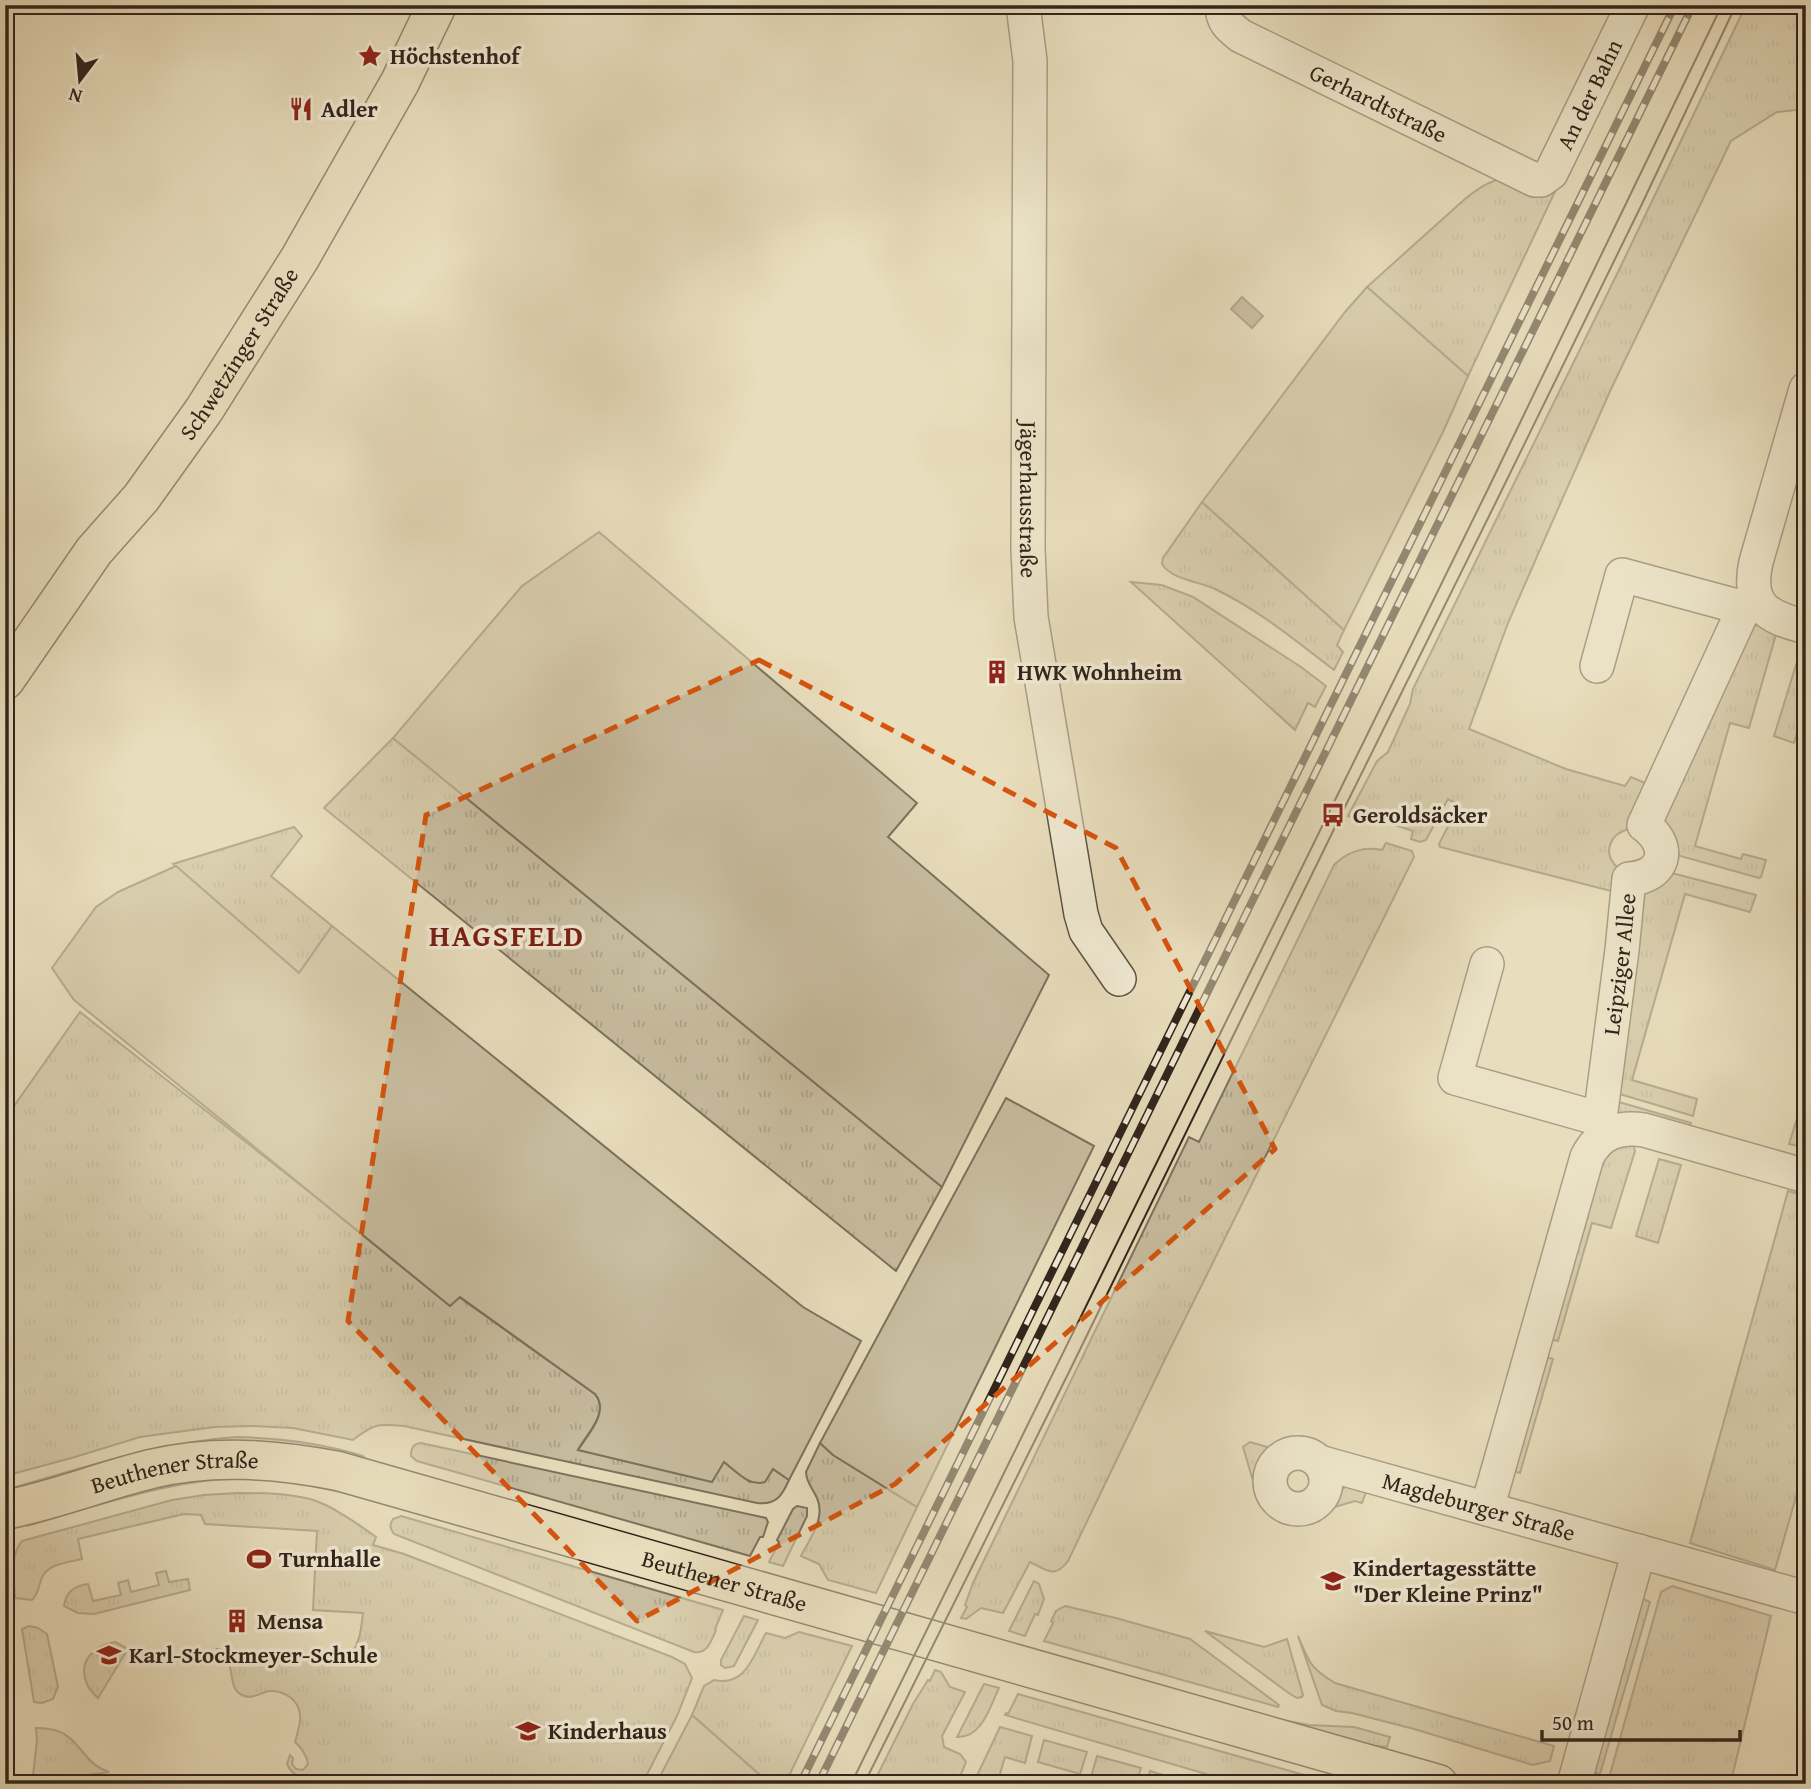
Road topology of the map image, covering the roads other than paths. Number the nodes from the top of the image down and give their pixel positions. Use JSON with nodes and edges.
{"nodes":[{"id":1,"x":436,"y":5,"type":"edge"},
{"id":2,"x":1023,"y":5,"type":"edge"},
{"id":3,"x":1633,"y":5,"type":"edge"},
{"id":4,"x":1222,"y":10,"type":"edge"},
{"id":5,"x":1541,"y":180,"type":"joint"},
{"id":6,"x":1806,"y":389,"type":"edge"},
{"id":7,"x":1751,"y":604,"type":"junction"},
{"id":8,"x":1806,"y":627,"type":"edge"},
{"id":9,"x":1597,"y":666,"type":"dead end"},
{"id":10,"x":5,"y":680,"type":"edge"},
{"id":11,"x":1487,"y":964,"type":"dead end"},
{"id":12,"x":1119,"y":979,"type":"dead end"},
{"id":13,"x":1604,"y":1126,"type":"junction"},
{"id":14,"x":1806,"y":1177,"type":"edge"},
{"id":15,"x":1319,"y":1462,"type":"dead end"},
{"id":16,"x":1487,"y":1509,"type":"junction"},
{"id":17,"x":5,"y":1510,"type":"edge"},
{"id":18,"x":1639,"y":1551,"type":"junction"},
{"id":19,"x":1806,"y":1598,"type":"edge"},
{"id":20,"x":1438,"y":1784,"type":"edge"},
{"id":21,"x":1574,"y":1784,"type":"edge"}],
"edges":[{"from":1,"to":10,"type":"main road","name":"Schwetzinger Straße"},
{"from":2,"to":12,"type":"street","name":"Jägerhausstraße"},
{"from":3,"to":5,"type":"street","name":"An der Bahn"},
{"from":4,"to":5,"type":"street","name":"Gerhardtstraße"},
{"from":6,"to":7,"type":"street","name":"Leipziger Allee"},
{"from":7,"to":8,"type":"street"},
{"from":7,"to":9,"type":"street"},
{"from":7,"to":13,"type":"street","name":"Leipziger Allee"},
{"from":11,"to":13,"type":"street"},
{"from":13,"to":14,"type":"street"},
{"from":13,"to":16,"type":"street"},
{"from":15,"to":16,"type":"street","name":"Magdeburger Straße"},
{"from":16,"to":18,"type":"street","name":"Magdeburger Straße"},
{"from":17,"to":20,"type":"main road","name":"Beuthener Straße"},
{"from":18,"to":19,"type":"street","name":"Magdeburger Straße"},
{"from":18,"to":21,"type":"street"}]}
